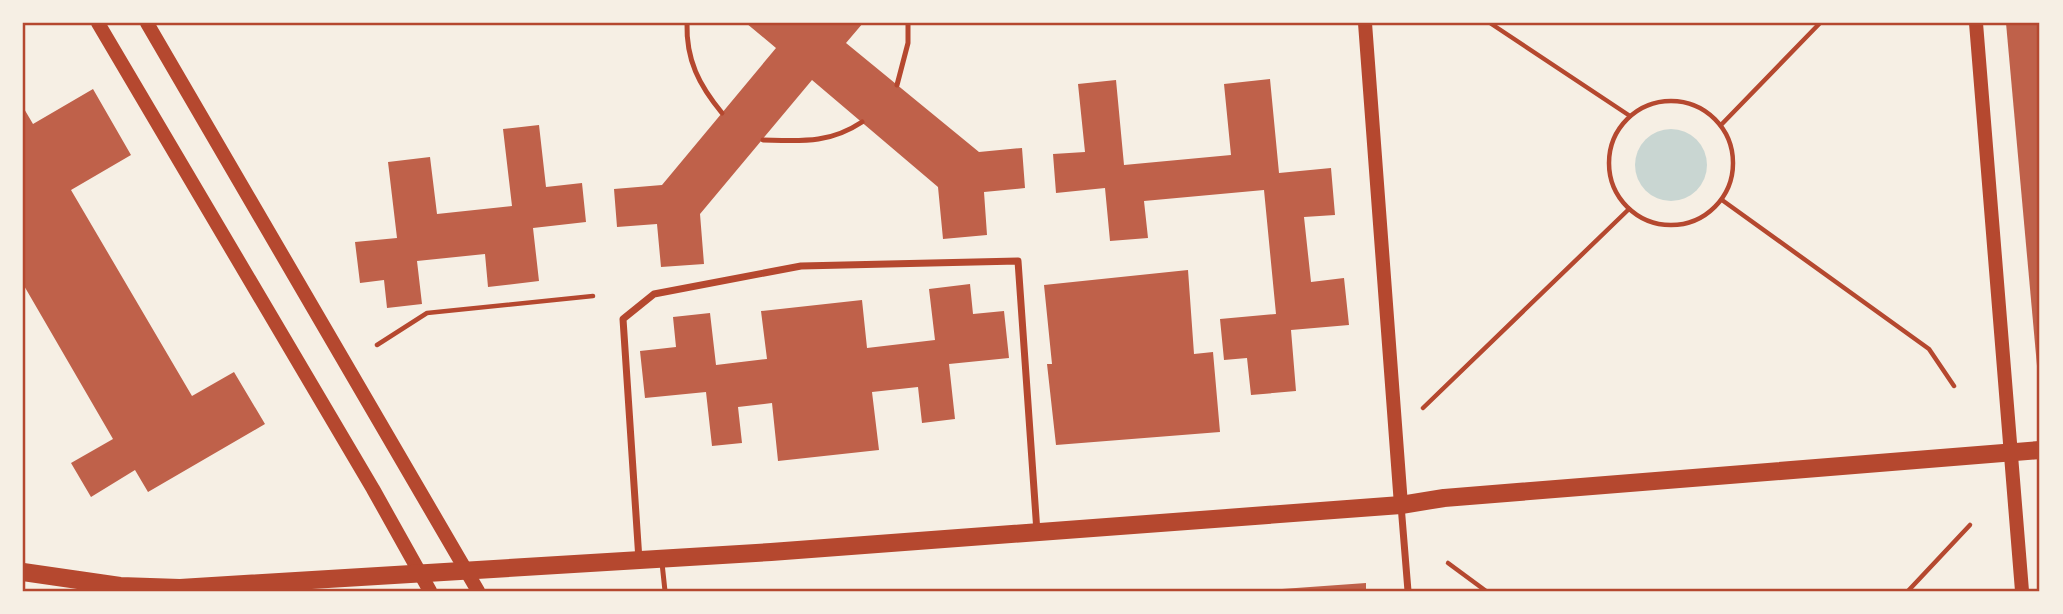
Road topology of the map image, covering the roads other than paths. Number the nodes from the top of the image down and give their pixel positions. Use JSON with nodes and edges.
{"nodes":[{"id":1,"x":98,"y":23,"type":"edge"},
{"id":2,"x":147,"y":23,"type":"edge"},
{"id":3,"x":687,"y":23,"type":"edge"},
{"id":4,"x":908,"y":23,"type":"edge"},
{"id":5,"x":1364,"y":23,"type":"edge"},
{"id":6,"x":1976,"y":23,"type":"edge"},
{"id":7,"x":897,"y":85,"type":"dead end"},
{"id":8,"x":722,"y":113,"type":"dead end"},
{"id":9,"x":862,"y":122,"type":"dead end"},
{"id":10,"x":764,"y":140,"type":"dead end"},
{"id":11,"x":2040,"y":450,"type":"edge"},
{"id":12,"x":2011,"y":454,"type":"junction"},
{"id":13,"x":1401,"y":505,"type":"junction"},
{"id":14,"x":1037,"y":532,"type":"junction"},
{"id":15,"x":662,"y":559,"type":"junction"},
{"id":16,"x":639,"y":561,"type":"junction"},
{"id":17,"x":23,"y":572,"type":"edge"},
{"id":18,"x":467,"y":572,"type":"junction"},
{"id":19,"x":421,"y":583,"type":"edge"},
{"id":20,"x":430,"y":591,"type":"edge"},
{"id":21,"x":478,"y":591,"type":"edge"},
{"id":22,"x":665,"y":591,"type":"edge"},
{"id":23,"x":1408,"y":591,"type":"edge"},
{"id":24,"x":2022,"y":591,"type":"edge"}],
"edges":[{"from":1,"to":19,"type":"main road"},
{"from":2,"to":18,"type":"main road"},
{"from":3,"to":8,"type":"lane"},
{"from":4,"to":7,"type":"lane"},
{"from":5,"to":13,"type":"main road"},
{"from":6,"to":12,"type":"main road"},
{"from":9,"to":10,"type":"lane"},
{"from":11,"to":12,"type":"main road"},
{"from":12,"to":13,"type":"main road"},
{"from":12,"to":24,"type":"main road"},
{"from":13,"to":14,"type":"main road"},
{"from":13,"to":23,"type":"street"},
{"from":14,"to":15,"type":"main road"},
{"from":14,"to":16,"type":"street"},
{"from":15,"to":16,"type":"main road"},
{"from":15,"to":22,"type":"lane"},
{"from":16,"to":18,"type":"main road"},
{"from":17,"to":19,"type":"main road"},
{"from":18,"to":19,"type":"main road"},
{"from":18,"to":21,"type":"main road"},
{"from":19,"to":20,"type":"main road"}]}
